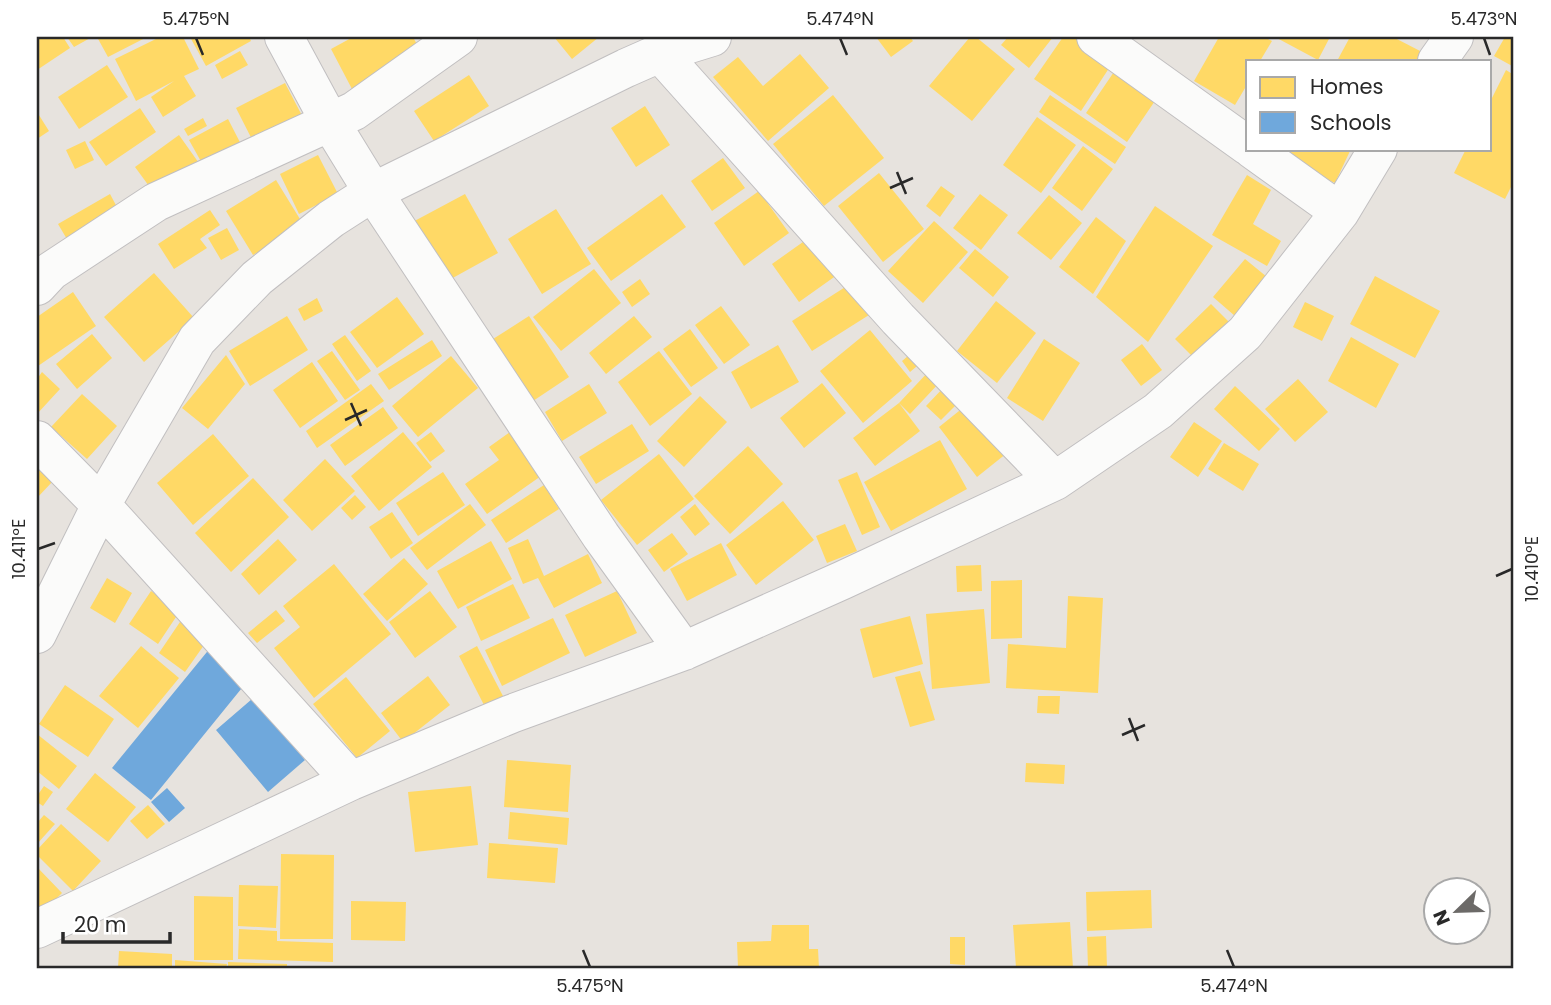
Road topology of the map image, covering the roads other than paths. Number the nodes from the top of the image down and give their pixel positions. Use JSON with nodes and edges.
{"nodes":[{"id":1,"x":284,"y":37,"type":"edge"},
{"id":2,"x":458,"y":37,"type":"edge"},
{"id":3,"x":712,"y":37,"type":"edge"},
{"id":4,"x":1096,"y":37,"type":"edge"},
{"id":5,"x":1454,"y":37,"type":"edge"},
{"id":6,"x":660,"y":52,"type":"junction"},
{"id":7,"x":1438,"y":60,"type":"edge"},
{"id":8,"x":330,"y":122,"type":"junction"},
{"id":9,"x":1246,"y":145,"type":"edge"},
{"id":10,"x":1253,"y":150,"type":"edge"},
{"id":11,"x":1377,"y":150,"type":"edge"},
{"id":12,"x":373,"y":192,"type":"junction"},
{"id":13,"x":1340,"y":212,"type":"junction"},
{"id":14,"x":37,"y":286,"type":"edge"},
{"id":15,"x":37,"y":440,"type":"edge"},
{"id":16,"x":1055,"y":481,"type":"junction"},
{"id":17,"x":101,"y":505,"type":"junction"},
{"id":18,"x":37,"y":634,"type":"edge"},
{"id":19,"x":684,"y":651,"type":"junction"},
{"id":20,"x":351,"y":781,"type":"junction"},
{"id":21,"x":37,"y":929,"type":"edge"}],
"edges":[{"from":1,"to":8,"type":"street"},
{"from":2,"to":8,"type":"street"},
{"from":3,"to":6,"type":"street"},
{"from":4,"to":9,"type":"street"},
{"from":5,"to":7,"type":"street"},
{"from":6,"to":12,"type":"street"},
{"from":6,"to":16,"type":"street"},
{"from":8,"to":12,"type":"street"},
{"from":8,"to":14,"type":"street"},
{"from":10,"to":13,"type":"street"},
{"from":11,"to":13,"type":"street"},
{"from":12,"to":17,"type":"street"},
{"from":12,"to":19,"type":"street"},
{"from":13,"to":16,"type":"street"},
{"from":15,"to":17,"type":"street"},
{"from":16,"to":19,"type":"street"},
{"from":17,"to":18,"type":"street"},
{"from":17,"to":20,"type":"street"},
{"from":19,"to":20,"type":"street"},
{"from":20,"to":21,"type":"street"}]}
